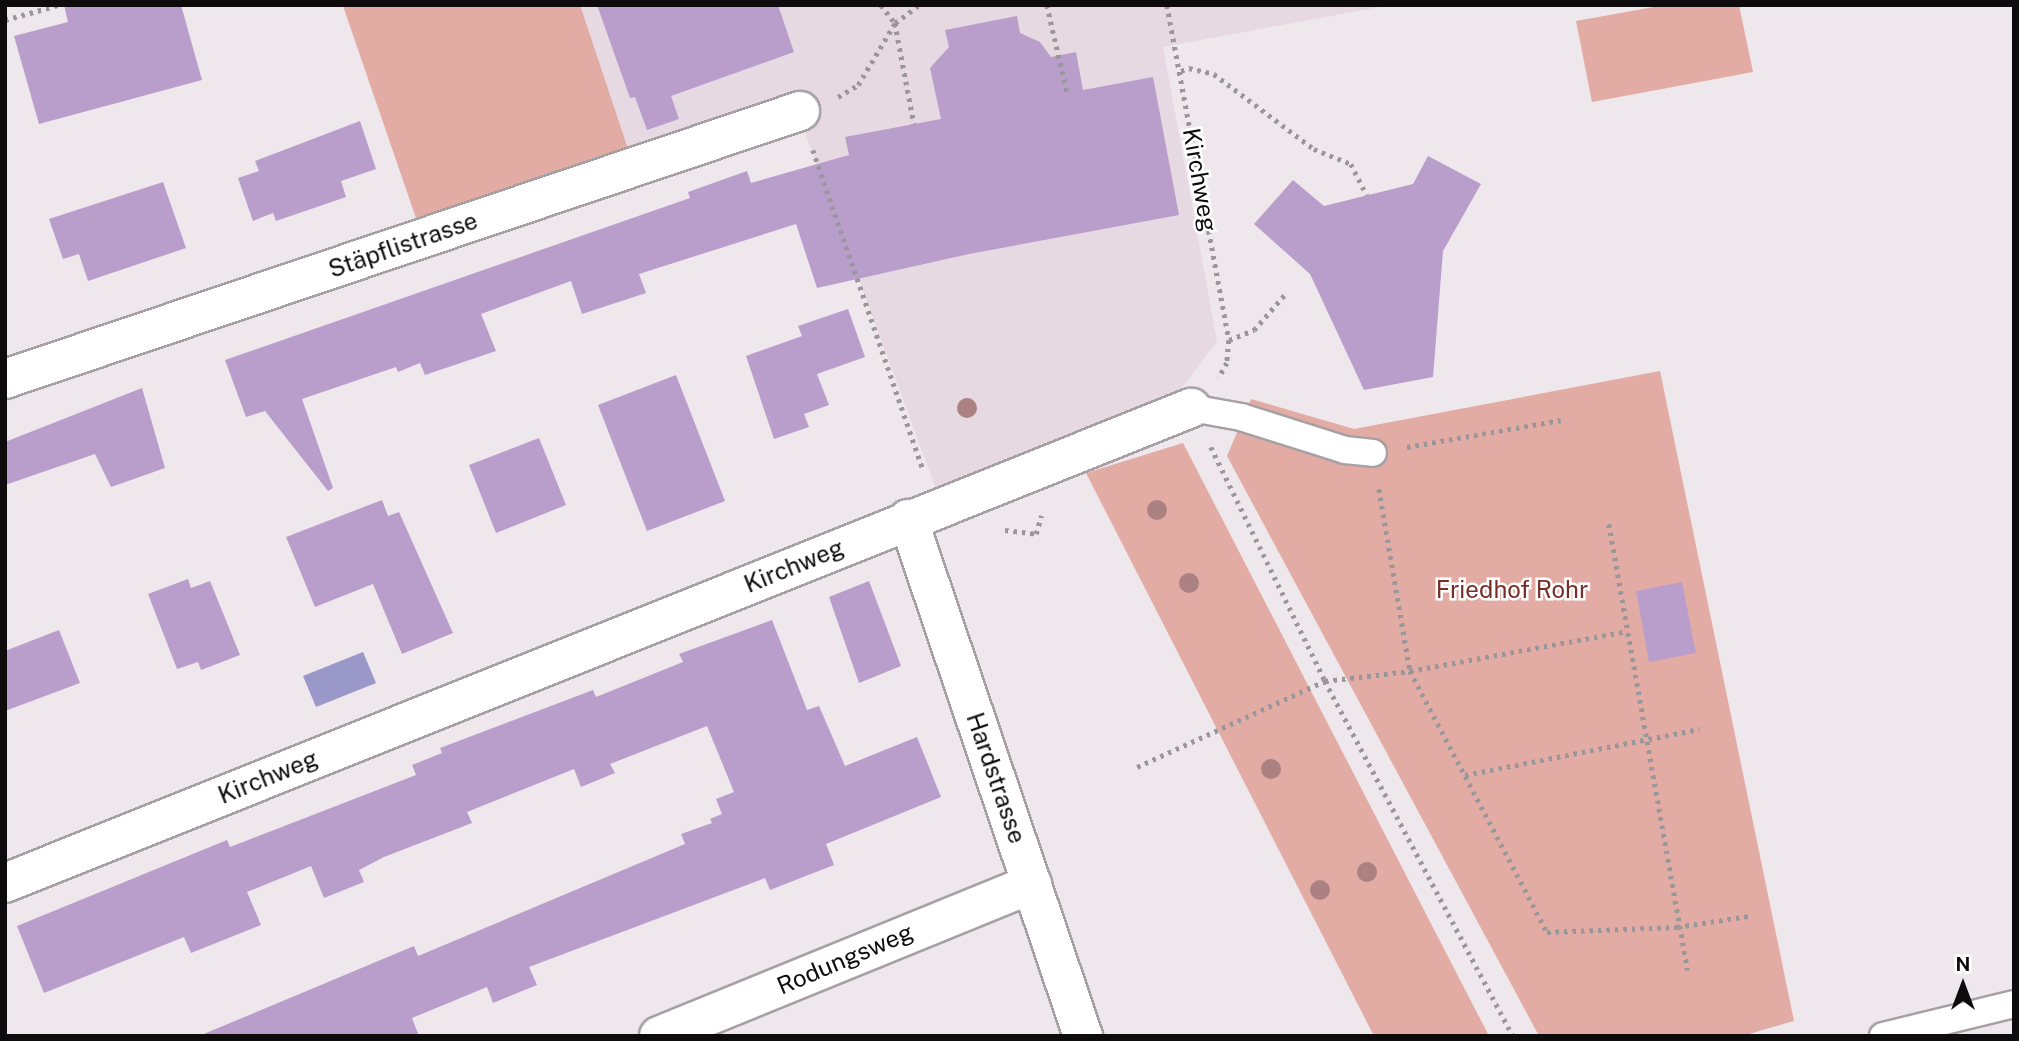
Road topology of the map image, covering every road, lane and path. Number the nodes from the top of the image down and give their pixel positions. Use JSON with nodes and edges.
{"nodes":[{"id":1,"x":58,"y":5,"type":"edge"},
{"id":2,"x":881,"y":5,"type":"edge"},
{"id":3,"x":919,"y":5,"type":"edge"},
{"id":4,"x":1046,"y":5,"type":"edge"},
{"id":5,"x":1167,"y":5,"type":"edge"},
{"id":6,"x":5,"y":20,"type":"edge"},
{"id":7,"x":895,"y":23,"type":"junction"},
{"id":8,"x":1181,"y":71,"type":"junction"},
{"id":9,"x":1068,"y":92,"type":"dead end"},
{"id":10,"x":800,"y":111,"type":"junction"},
{"id":11,"x":914,"y":124,"type":"dead end"},
{"id":12,"x":1367,"y":195,"type":"dead end"},
{"id":13,"x":1287,"y":292,"type":"dead end"},
{"id":14,"x":1230,"y":340,"type":"junction"},
{"id":15,"x":5,"y":379,"type":"edge"},
{"id":16,"x":1191,"y":408,"type":"junction"},
{"id":17,"x":1561,"y":420,"type":"dead end"},
{"id":18,"x":1373,"y":453,"type":"junction"},
{"id":19,"x":922,"y":513,"type":"junction"},
{"id":20,"x":1609,"y":524,"type":"dead end"},
{"id":21,"x":1627,"y":631,"type":"junction"},
{"id":22,"x":1410,"y":671,"type":"junction"},
{"id":23,"x":1325,"y":681,"type":"junction"},
{"id":24,"x":1700,"y":729,"type":"dead end"},
{"id":25,"x":1645,"y":738,"type":"junction"},
{"id":26,"x":1137,"y":767,"type":"dead end"},
{"id":27,"x":1465,"y":775,"type":"junction"},
{"id":28,"x":5,"y":883,"type":"edge"},
{"id":29,"x":1032,"y":884,"type":"junction"},
{"id":30,"x":1748,"y":916,"type":"dead end"},
{"id":31,"x":1677,"y":927,"type":"junction"},
{"id":32,"x":1688,"y":970,"type":"dead end"},
{"id":33,"x":2014,"y":1004,"type":"edge"},
{"id":34,"x":659,"y":1036,"type":"edge"},
{"id":35,"x":1083,"y":1036,"type":"edge"},
{"id":36,"x":1513,"y":1036,"type":"edge"},
{"id":37,"x":1883,"y":1036,"type":"edge"}],
"edges":[{"from":1,"to":6,"type":"path"},
{"from":2,"to":7,"type":"path"},
{"from":3,"to":7,"type":"path"},
{"from":4,"to":9,"type":"path"},
{"from":5,"to":8,"type":"path","name":"Kirchweg"},
{"from":7,"to":10,"type":"path"},
{"from":7,"to":11,"type":"path"},
{"from":8,"to":12,"type":"path"},
{"from":8,"to":14,"type":"path","name":"Kirchweg"},
{"from":10,"to":15,"type":"street","name":"Stäpflistrasse"},
{"from":10,"to":19,"type":"path"},
{"from":13,"to":14,"type":"path"},
{"from":14,"to":16,"type":"path","name":"Kirchweg"},
{"from":16,"to":18,"type":"lane"},
{"from":16,"to":19,"type":"street","name":"Kirchweg"},
{"from":16,"to":23,"type":"path"},
{"from":17,"to":18,"type":"path"},
{"from":18,"to":22,"type":"path"},
{"from":19,"to":28,"type":"street","name":"Kirchweg"},
{"from":19,"to":29,"type":"street","name":"Hardstrasse"},
{"from":20,"to":21,"type":"path"},
{"from":21,"to":22,"type":"path"},
{"from":21,"to":25,"type":"path"},
{"from":22,"to":23,"type":"path"},
{"from":22,"to":27,"type":"path"},
{"from":23,"to":26,"type":"path"},
{"from":23,"to":36,"type":"path"},
{"from":24,"to":25,"type":"path"},
{"from":25,"to":27,"type":"path"},
{"from":25,"to":31,"type":"path"},
{"from":27,"to":31,"type":"path"},
{"from":29,"to":34,"type":"street","name":"Rodungsweg"},
{"from":29,"to":35,"type":"street","name":"Hardstrasse"},
{"from":30,"to":31,"type":"path"},
{"from":31,"to":32,"type":"path"},
{"from":33,"to":37,"type":"lane"}]}
